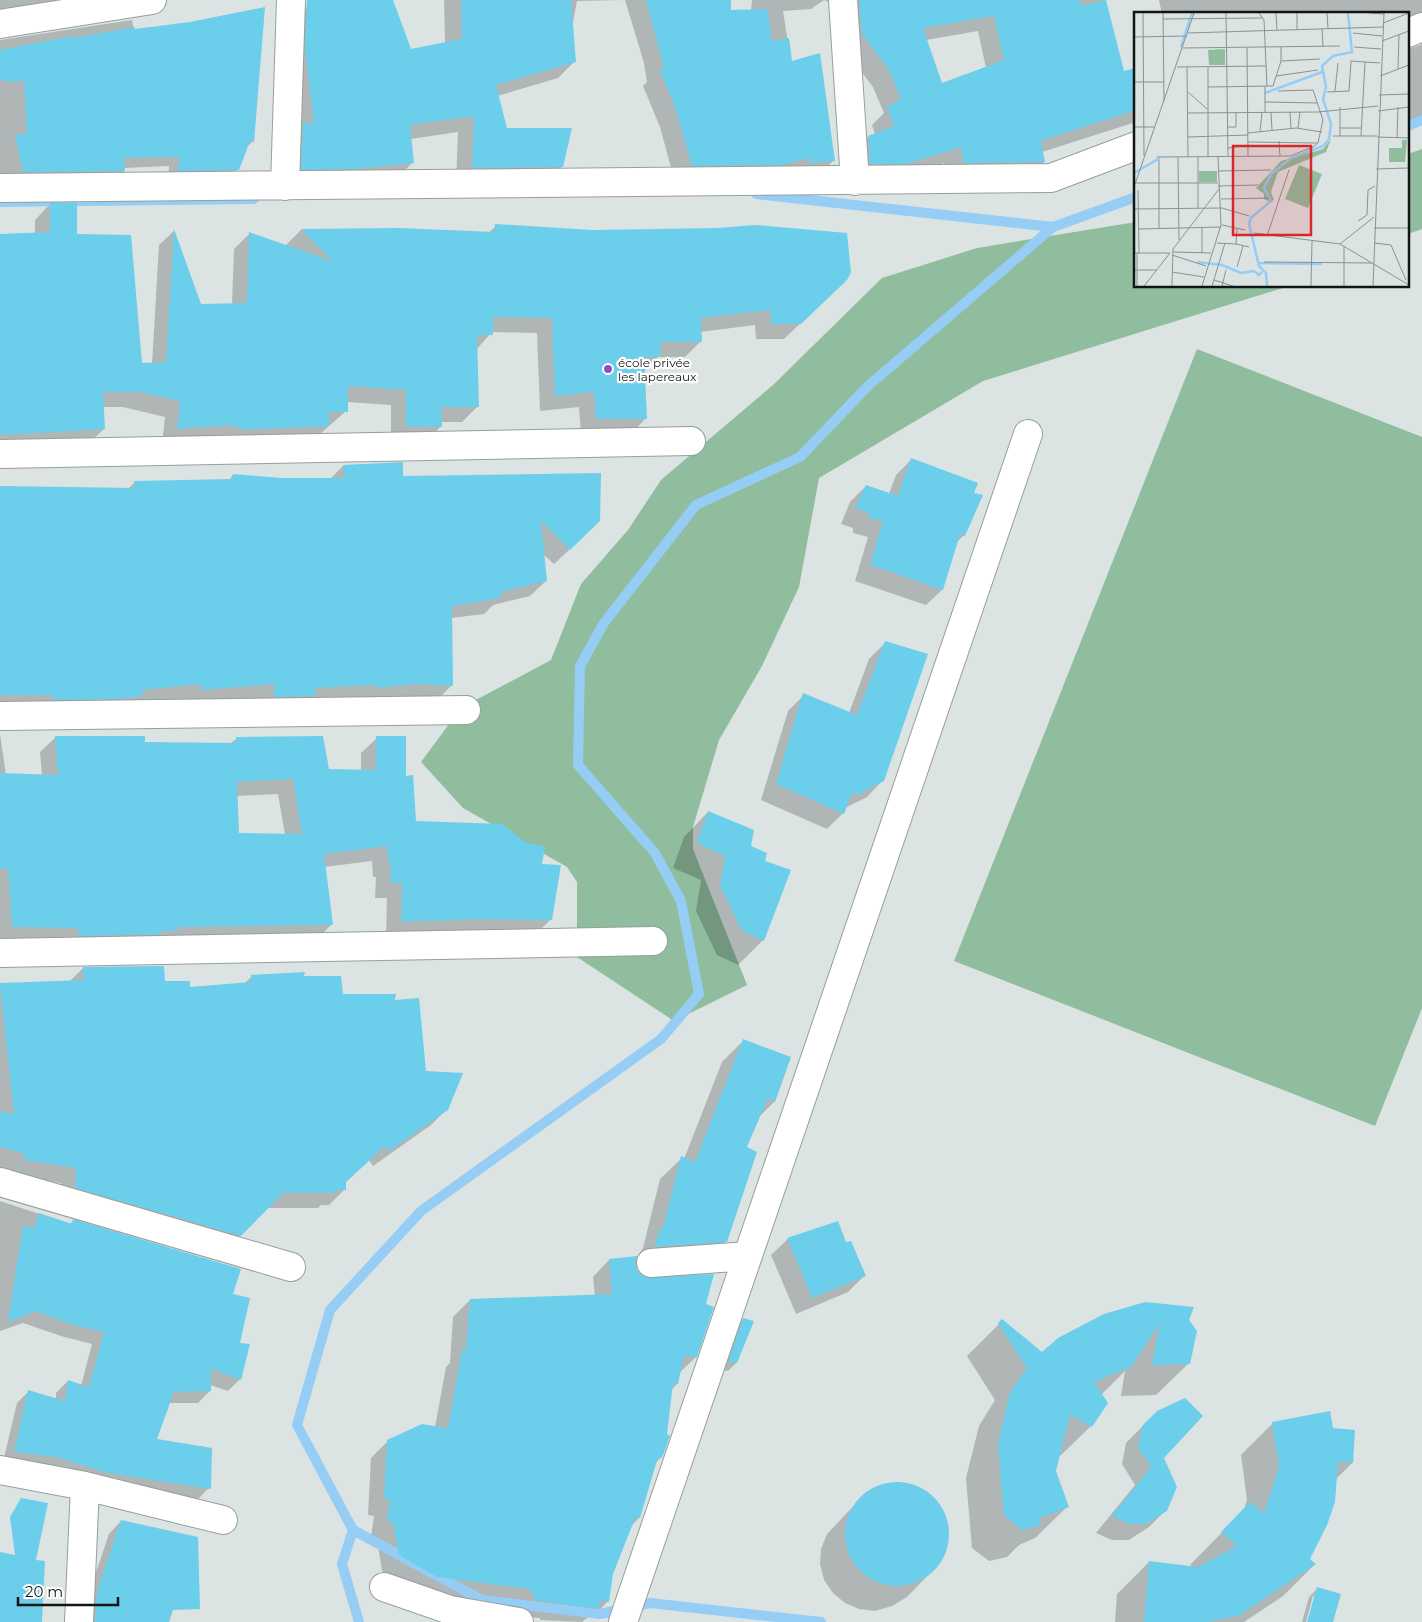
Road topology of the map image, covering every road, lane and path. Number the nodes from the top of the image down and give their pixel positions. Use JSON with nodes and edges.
{"nodes":[{"id":1,"x":152,"y":0,"type":"edge"},
{"id":2,"x":291,"y":0,"type":"edge"},
{"id":3,"x":843,"y":0,"type":"edge"},
{"id":4,"x":0,"y":24,"type":"edge"},
{"id":5,"x":1422,"y":27,"type":"edge"},
{"id":6,"x":1410,"y":32,"type":"edge"},
{"id":7,"x":1134,"y":147,"type":"edge"},
{"id":8,"x":855,"y":181,"type":"junction"},
{"id":9,"x":285,"y":186,"type":"junction"},
{"id":10,"x":0,"y":188,"type":"edge"},
{"id":11,"x":1028,"y":434,"type":"dead end"},
{"id":12,"x":691,"y":441,"type":"dead end"},
{"id":13,"x":0,"y":454,"type":"edge"},
{"id":14,"x":466,"y":710,"type":"dead end"},
{"id":15,"x":0,"y":716,"type":"edge"},
{"id":16,"x":653,"y":940,"type":"dead end"},
{"id":17,"x":0,"y":954,"type":"edge"},
{"id":18,"x":0,"y":1182,"type":"edge"},
{"id":19,"x":748,"y":1256,"type":"junction"},
{"id":20,"x":651,"y":1263,"type":"dead end"},
{"id":21,"x":291,"y":1267,"type":"dead end"},
{"id":22,"x":0,"y":1470,"type":"edge"},
{"id":23,"x":85,"y":1486,"type":"junction"},
{"id":24,"x":223,"y":1520,"type":"dead end"},
{"id":25,"x":384,"y":1587,"type":"dead end"},
{"id":26,"x":79,"y":1622,"type":"edge"},
{"id":27,"x":519,"y":1622,"type":"edge"},
{"id":28,"x":623,"y":1622,"type":"edge"}],
"edges":[{"from":1,"to":4,"type":"street"},
{"from":2,"to":9,"type":"street"},
{"from":3,"to":8,"type":"street"},
{"from":5,"to":6,"type":"street"},
{"from":7,"to":8,"type":"street"},
{"from":8,"to":9,"type":"street"},
{"from":9,"to":10,"type":"street"},
{"from":11,"to":19,"type":"street"},
{"from":12,"to":13,"type":"street"},
{"from":14,"to":15,"type":"street"},
{"from":16,"to":17,"type":"street"},
{"from":18,"to":21,"type":"street"},
{"from":19,"to":20,"type":"street"},
{"from":19,"to":28,"type":"street"},
{"from":22,"to":23,"type":"street"},
{"from":23,"to":24,"type":"street"},
{"from":23,"to":26,"type":"street"},
{"from":25,"to":27,"type":"street"}]}
